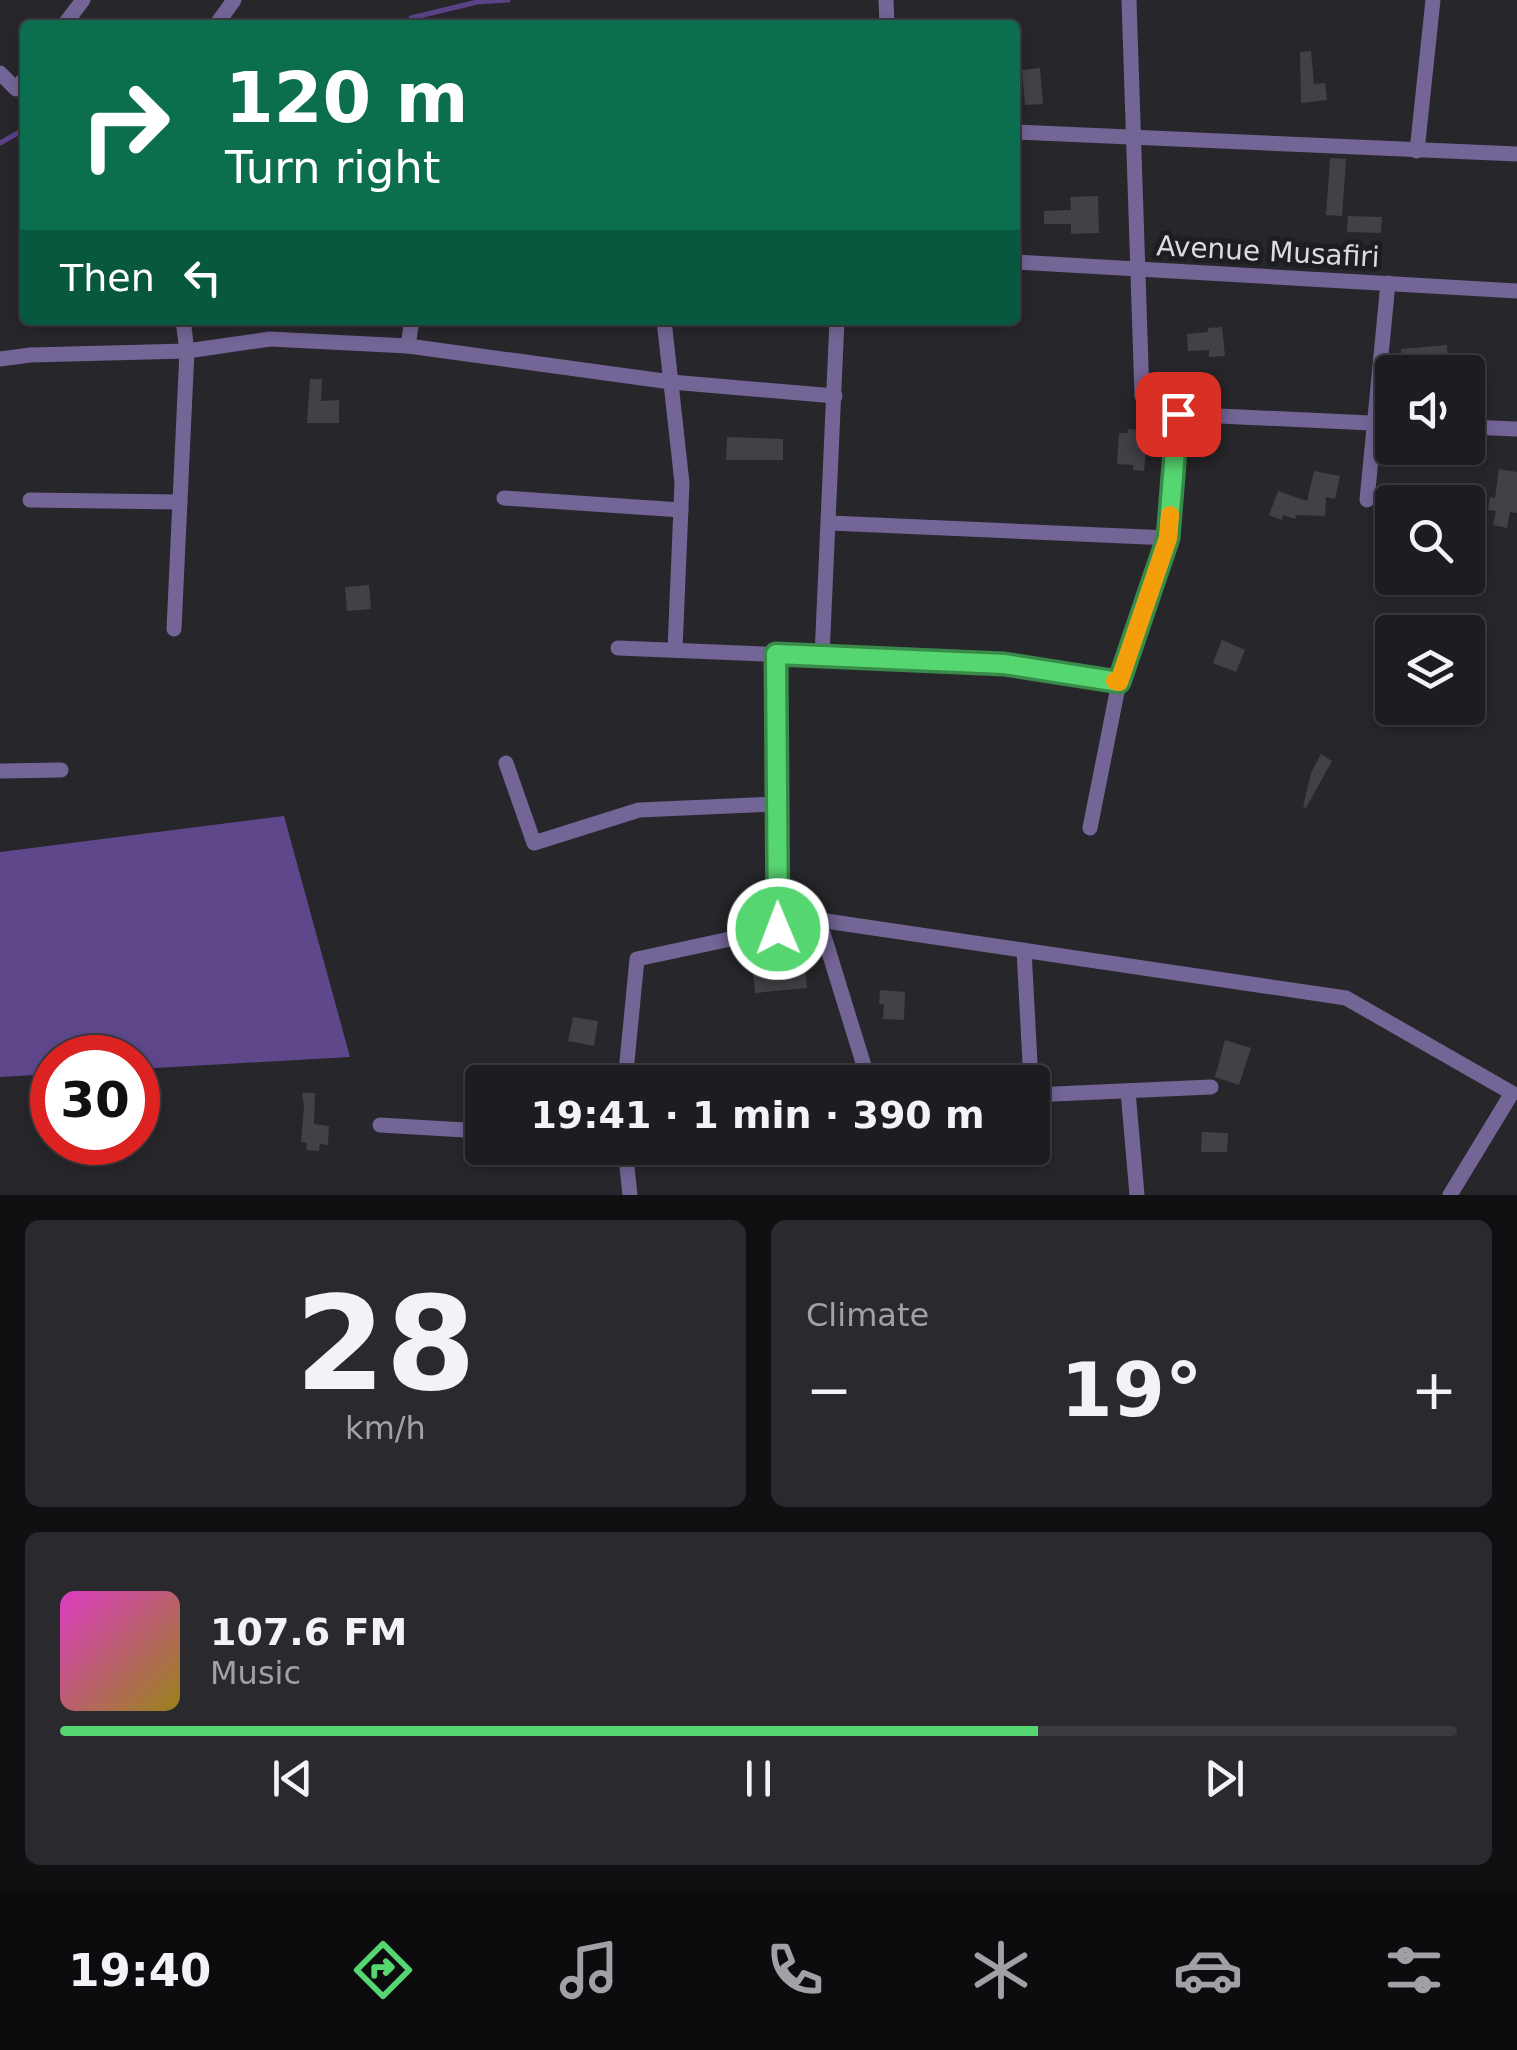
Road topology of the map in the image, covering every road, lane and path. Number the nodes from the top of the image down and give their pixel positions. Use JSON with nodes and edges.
{"nodes":[{"id":1,"x":83,"y":0,"type":"edge"},
{"id":2,"x":1129,"y":0,"type":"edge"},
{"id":3,"x":1433,"y":0,"type":"edge"},
{"id":4,"x":68,"y":20,"type":"edge"},
{"id":5,"x":0,"y":73,"type":"edge"},
{"id":6,"x":20,"y":85,"type":"edge"},
{"id":7,"x":1020,"y":132,"type":"edge"},
{"id":8,"x":1132,"y":136,"type":"junction"},
{"id":9,"x":1417,"y":151,"type":"junction"},
{"id":10,"x":1517,"y":154,"type":"edge"},
{"id":11,"x":1020,"y":262,"type":"edge"},
{"id":12,"x":1137,"y":268,"type":"junction"},
{"id":13,"x":1388,"y":283,"type":"junction"},
{"id":14,"x":1517,"y":290,"type":"edge"},
{"id":15,"x":184,"y":325,"type":"edge"},
{"id":16,"x":411,"y":325,"type":"edge"},
{"id":17,"x":664,"y":325,"type":"edge"},
{"id":18,"x":837,"y":325,"type":"edge"},
{"id":19,"x":408,"y":346,"type":"junction"},
{"id":20,"x":188,"y":351,"type":"junction"},
{"id":21,"x":0,"y":359,"type":"edge"},
{"id":22,"x":670,"y":382,"type":"junction"},
{"id":23,"x":835,"y":396,"type":"junction"},
{"id":24,"x":1178,"y":414,"type":"junction"},
{"id":25,"x":1372,"y":423,"type":"junction"},
{"id":26,"x":1375,"y":423,"type":"edge"},
{"id":27,"x":1485,"y":428,"type":"edge"},
{"id":28,"x":1517,"y":429,"type":"edge"},
{"id":29,"x":504,"y":498,"type":"dead end"},
{"id":30,"x":30,"y":500,"type":"dead end"},
{"id":31,"x":1366,"y":500,"type":"dead end"},
{"id":32,"x":180,"y":502,"type":"junction"},
{"id":33,"x":680,"y":510,"type":"junction"},
{"id":34,"x":830,"y":523,"type":"junction"},
{"id":35,"x":1168,"y":538,"type":"junction"},
{"id":36,"x":174,"y":629,"type":"dead end"},
{"id":37,"x":618,"y":648,"type":"dead end"},
{"id":38,"x":675,"y":650,"type":"junction"},
{"id":39,"x":776,"y":654,"type":"junction"},
{"id":40,"x":822,"y":656,"type":"junction"},
{"id":41,"x":1119,"y":682,"type":"junction"},
{"id":42,"x":506,"y":763,"type":"dead end"},
{"id":43,"x":61,"y":770,"type":"dead end"},
{"id":44,"x":0,"y":771,"type":"edge"},
{"id":45,"x":777,"y":804,"type":"junction"},
{"id":46,"x":1090,"y":828,"type":"dead end"},
{"id":47,"x":819,"y":920,"type":"junction"},
{"id":48,"x":778,"y":929,"type":"junction"},
{"id":49,"x":1024,"y":950,"type":"junction"},
{"id":50,"x":628,"y":1065,"type":"edge"},
{"id":51,"x":865,"y":1065,"type":"edge"},
{"id":52,"x":1029,"y":1065,"type":"edge"},
{"id":53,"x":1210,"y":1087,"type":"dead end"},
{"id":54,"x":1128,"y":1091,"type":"junction"},
{"id":55,"x":1050,"y":1093,"type":"edge"},
{"id":56,"x":380,"y":1125,"type":"dead end"},
{"id":57,"x":465,"y":1129,"type":"edge"},
{"id":58,"x":627,"y":1165,"type":"edge"},
{"id":59,"x":630,"y":1195,"type":"edge"},
{"id":60,"x":1137,"y":1195,"type":"edge"},
{"id":61,"x":1450,"y":1195,"type":"edge"}],
"edges":[{"from":1,"to":4,"type":"street"},
{"from":2,"to":8,"type":"street"},
{"from":3,"to":9,"type":"street"},
{"from":5,"to":6,"type":"street"},
{"from":7,"to":8,"type":"street"},
{"from":8,"to":9,"type":"street"},
{"from":8,"to":12,"type":"street"},
{"from":9,"to":10,"type":"street"},
{"from":11,"to":12,"type":"street","name":"Avenue Musafiri"},
{"from":12,"to":13,"type":"street","name":"Avenue Musafiri"},
{"from":12,"to":24,"type":"street"},
{"from":13,"to":14,"type":"street","name":"Avenue Musafiri"},
{"from":13,"to":25,"type":"street"},
{"from":15,"to":20,"type":"street"},
{"from":16,"to":19,"type":"street"},
{"from":17,"to":22,"type":"street"},
{"from":18,"to":23,"type":"street"},
{"from":19,"to":20,"type":"street"},
{"from":19,"to":22,"type":"street"},
{"from":20,"to":21,"type":"street"},
{"from":20,"to":32,"type":"street"},
{"from":22,"to":23,"type":"street"},
{"from":22,"to":33,"type":"street"},
{"from":23,"to":34,"type":"street"},
{"from":24,"to":25,"type":"street"},
{"from":24,"to":35,"type":"street"},
{"from":25,"to":26,"type":"street"},
{"from":25,"to":31,"type":"street"},
{"from":27,"to":28,"type":"street"},
{"from":29,"to":33,"type":"street"},
{"from":30,"to":32,"type":"street"},
{"from":32,"to":36,"type":"street"},
{"from":33,"to":38,"type":"street"},
{"from":34,"to":35,"type":"street"},
{"from":34,"to":40,"type":"street"},
{"from":35,"to":41,"type":"street"},
{"from":37,"to":38,"type":"street"},
{"from":38,"to":39,"type":"street"},
{"from":39,"to":40,"type":"street"},
{"from":39,"to":45,"type":"street"},
{"from":40,"to":41,"type":"street"},
{"from":41,"to":46,"type":"street"},
{"from":42,"to":45,"type":"street"},
{"from":43,"to":44,"type":"street"},
{"from":45,"to":48,"type":"street"},
{"from":47,"to":48,"type":"street"},
{"from":47,"to":49,"type":"street"},
{"from":47,"to":51,"type":"street"},
{"from":48,"to":50,"type":"street"},
{"from":49,"to":52,"type":"street"},
{"from":49,"to":61,"type":"street"},
{"from":53,"to":54,"type":"street"},
{"from":54,"to":55,"type":"street"},
{"from":54,"to":60,"type":"street"},
{"from":56,"to":57,"type":"street"},
{"from":58,"to":59,"type":"street"}]}
